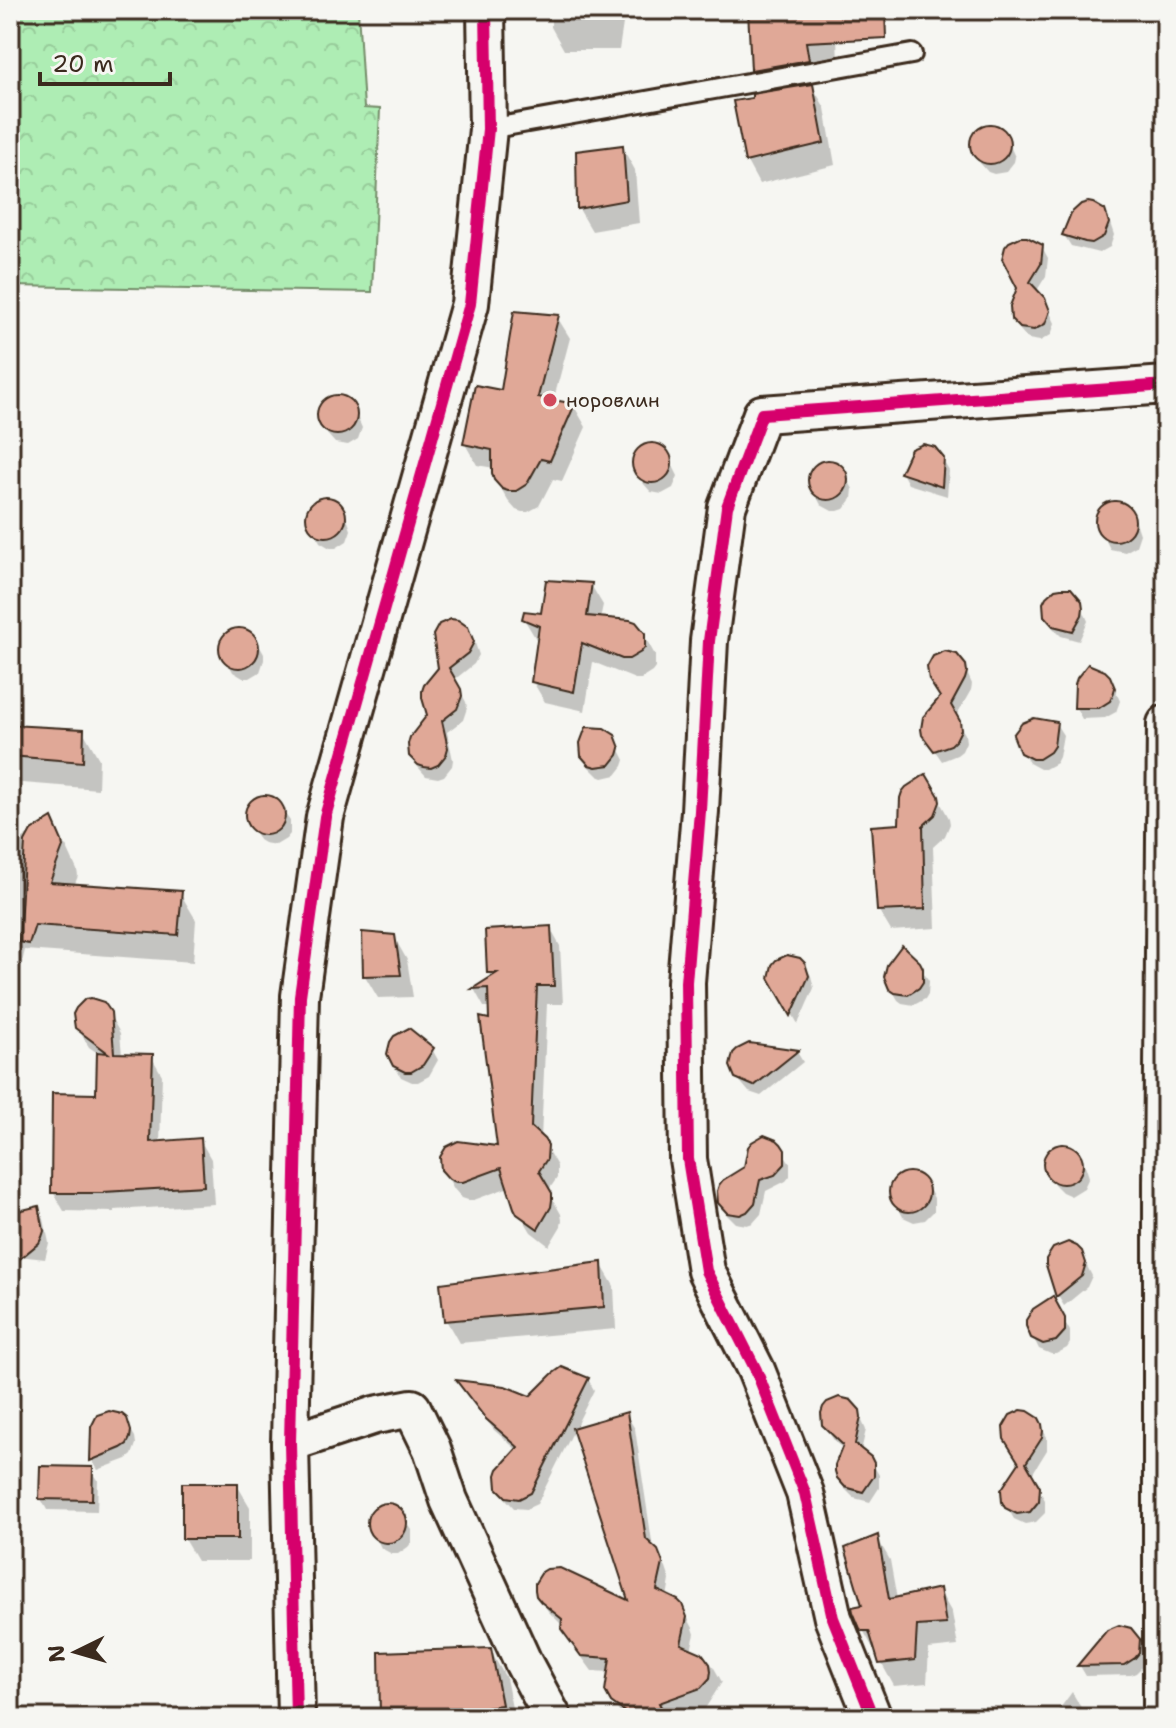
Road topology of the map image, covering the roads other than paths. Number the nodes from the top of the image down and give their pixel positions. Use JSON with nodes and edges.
{"nodes":[{"id":1,"x":486,"y":10,"type":"edge"},
{"id":2,"x":912,"y":54,"type":"dead end"},
{"id":3,"x":488,"y":129,"type":"junction"},
{"id":4,"x":1166,"y":385,"type":"edge"},
{"id":5,"x":1166,"y":724,"type":"edge"},
{"id":6,"x":290,"y":1443,"type":"junction"},
{"id":7,"x":296,"y":1718,"type":"edge"},
{"id":8,"x":553,"y":1718,"type":"edge"},
{"id":9,"x":873,"y":1718,"type":"edge"},
{"id":10,"x":1162,"y":1718,"type":"edge"}],
"edges":[{"from":1,"to":3,"type":"street"},
{"from":2,"to":3,"type":"lane"},
{"from":3,"to":6,"type":"street"},
{"from":4,"to":9,"type":"street"},
{"from":5,"to":10,"type":"street"},
{"from":6,"to":7,"type":"street"},
{"from":6,"to":8,"type":"street"}]}
